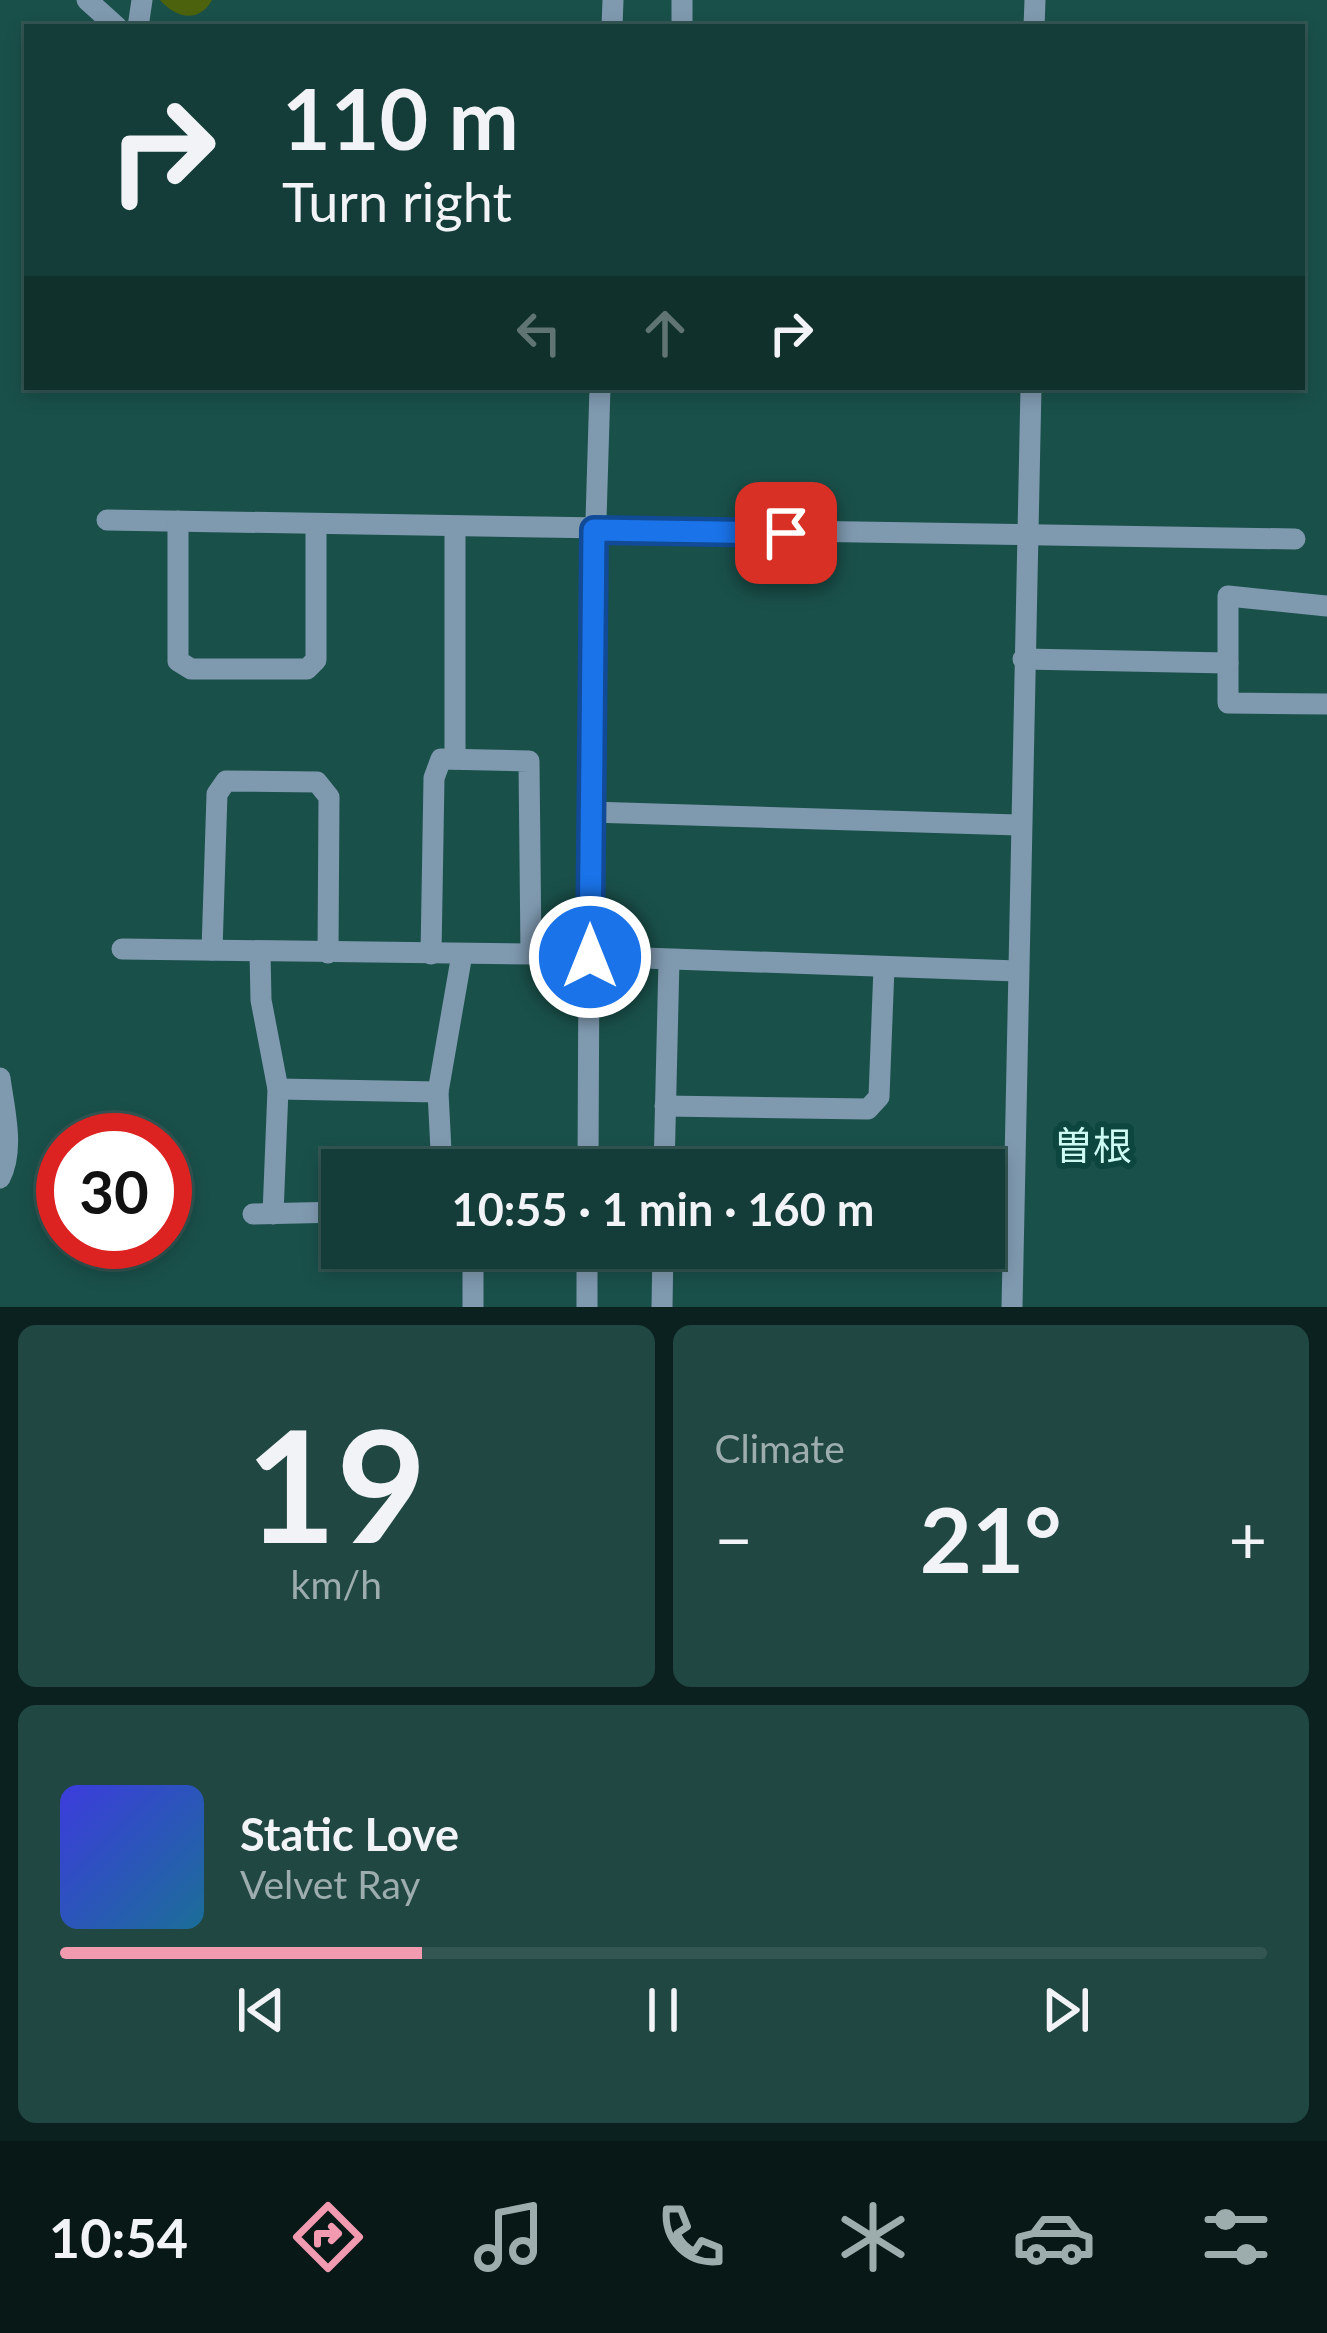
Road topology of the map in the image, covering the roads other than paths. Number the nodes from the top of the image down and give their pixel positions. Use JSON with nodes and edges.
{"nodes":[{"id":1,"x":87,"y":0,"type":"edge"},
{"id":2,"x":114,"y":24,"type":"edge"},
{"id":3,"x":600,"y":390,"type":"edge"},
{"id":4,"x":1030,"y":390,"type":"edge"},
{"id":5,"x":107,"y":520,"type":"dead end"},
{"id":6,"x":178,"y":521,"type":"junction"},
{"id":7,"x":316,"y":524,"type":"junction"},
{"id":8,"x":455,"y":527,"type":"junction"},
{"id":9,"x":594,"y":530,"type":"junction"},
{"id":10,"x":1025,"y":538,"type":"junction"},
{"id":11,"x":1295,"y":539,"type":"dead end"},
{"id":12,"x":1327,"y":606,"type":"edge"},
{"id":13,"x":1023,"y":659,"type":"junction"},
{"id":14,"x":1228,"y":663,"type":"junction"},
{"id":15,"x":1327,"y":704,"type":"edge"},
{"id":16,"x":455,"y":759,"type":"junction"},
{"id":17,"x":590,"y":812,"type":"junction"},
{"id":18,"x":1020,"y":825,"type":"junction"},
{"id":19,"x":122,"y":949,"type":"dead end"},
{"id":20,"x":212,"y":950,"type":"junction"},
{"id":21,"x":260,"y":952,"type":"junction"},
{"id":22,"x":328,"y":953,"type":"junction"},
{"id":23,"x":430,"y":954,"type":"junction"},
{"id":24,"x":462,"y":954,"type":"junction"},
{"id":25,"x":531,"y":954,"type":"junction"},
{"id":26,"x":590,"y":957,"type":"junction"},
{"id":27,"x":669,"y":959,"type":"junction"},
{"id":28,"x":884,"y":967,"type":"junction"},
{"id":29,"x":1018,"y":971,"type":"junction"},
{"id":30,"x":0,"y":1078,"type":"edge"},
{"id":31,"x":278,"y":1089,"type":"junction"},
{"id":32,"x":438,"y":1092,"type":"junction"},
{"id":33,"x":665,"y":1106,"type":"junction"},
{"id":34,"x":441,"y":1149,"type":"edge"},
{"id":35,"x":588,"y":1149,"type":"edge"},
{"id":36,"x":664,"y":1149,"type":"edge"},
{"id":37,"x":0,"y":1178,"type":"edge"},
{"id":38,"x":321,"y":1213,"type":"edge"},
{"id":39,"x":472,"y":1269,"type":"edge"},
{"id":40,"x":587,"y":1269,"type":"edge"},
{"id":41,"x":663,"y":1269,"type":"edge"},
{"id":42,"x":473,"y":1307,"type":"edge"},
{"id":43,"x":587,"y":1307,"type":"edge"},
{"id":44,"x":662,"y":1307,"type":"edge"},
{"id":45,"x":1012,"y":1307,"type":"edge"}],
"edges":[{"from":1,"to":2,"type":"street"},
{"from":3,"to":9,"type":"street"},
{"from":4,"to":10,"type":"street"},
{"from":5,"to":6,"type":"street"},
{"from":6,"to":7,"type":"street"},
{"from":6,"to":7,"type":"street"},
{"from":7,"to":8,"type":"street"},
{"from":8,"to":9,"type":"street"},
{"from":8,"to":16,"type":"street"},
{"from":9,"to":10,"type":"street"},
{"from":9,"to":17,"type":"street"},
{"from":10,"to":11,"type":"street"},
{"from":10,"to":13,"type":"street"},
{"from":12,"to":14,"type":"street"},
{"from":13,"to":14,"type":"street"},
{"from":13,"to":18,"type":"street"},
{"from":14,"to":15,"type":"street"},
{"from":16,"to":23,"type":"street"},
{"from":16,"to":25,"type":"street"},
{"from":17,"to":18,"type":"street"},
{"from":17,"to":26,"type":"street"},
{"from":18,"to":29,"type":"street"},
{"from":19,"to":20,"type":"street"},
{"from":20,"to":21,"type":"street"},
{"from":20,"to":22,"type":"street"},
{"from":21,"to":22,"type":"street"},
{"from":21,"to":31,"type":"street"},
{"from":22,"to":23,"type":"street"},
{"from":23,"to":24,"type":"street"},
{"from":24,"to":25,"type":"street"},
{"from":24,"to":32,"type":"street"},
{"from":25,"to":26,"type":"street"},
{"from":26,"to":27,"type":"street"},
{"from":26,"to":35,"type":"street"},
{"from":27,"to":28,"type":"street"},
{"from":27,"to":33,"type":"street"},
{"from":28,"to":29,"type":"street"},
{"from":28,"to":33,"type":"street"},
{"from":29,"to":45,"type":"street"},
{"from":30,"to":37,"type":"street"},
{"from":31,"to":32,"type":"street"},
{"from":31,"to":38,"type":"street"},
{"from":32,"to":34,"type":"street"},
{"from":33,"to":36,"type":"street"},
{"from":39,"to":42,"type":"street"},
{"from":40,"to":43,"type":"street"},
{"from":41,"to":44,"type":"street"}]}
